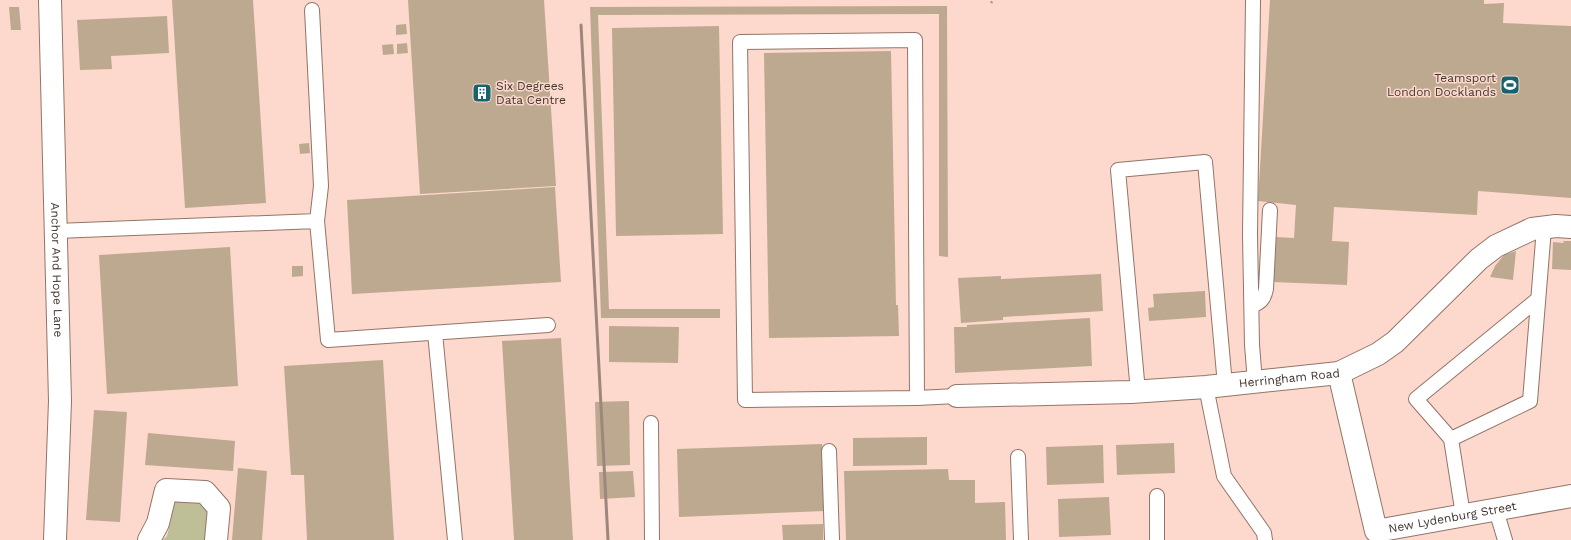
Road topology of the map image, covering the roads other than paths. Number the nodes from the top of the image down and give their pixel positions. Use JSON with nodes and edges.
{"nodes":[{"id":1,"x":50,"y":0,"type":"edge"},
{"id":2,"x":1253,"y":0,"type":"edge"},
{"id":3,"x":312,"y":10,"type":"dead end"},
{"id":4,"x":1270,"y":210,"type":"dead end"},
{"id":5,"x":317,"y":221,"type":"junction"},
{"id":6,"x":1571,"y":227,"type":"edge"},
{"id":7,"x":1544,"y":228,"type":"junction"},
{"id":8,"x":56,"y":231,"type":"junction"},
{"id":9,"x":1538,"y":299,"type":"junction"},
{"id":10,"x":1252,"y":306,"type":"junction"},
{"id":11,"x":548,"y":325,"type":"dead end"},
{"id":12,"x":435,"y":333,"type":"junction"},
{"id":13,"x":1338,"y":373,"type":"junction"},
{"id":14,"x":1256,"y":382,"type":"junction"},
{"id":15,"x":1215,"y":386,"type":"junction"},
{"id":16,"x":1138,"y":392,"type":"junction"},
{"id":17,"x":957,"y":396,"type":"joint"},
{"id":18,"x":916,"y":398,"type":"junction"},
{"id":19,"x":651,"y":423,"type":"dead end"},
{"id":20,"x":1451,"y":439,"type":"junction"},
{"id":21,"x":829,"y":451,"type":"dead end"},
{"id":22,"x":1018,"y":457,"type":"dead end"},
{"id":23,"x":1157,"y":496,"type":"dead end"},
{"id":24,"x":1571,"y":496,"type":"edge"},
{"id":25,"x":1496,"y":510,"type":"junction"},
{"id":26,"x":1463,"y":515,"type":"junction"},
{"id":27,"x":1377,"y":535,"type":"edge"},
{"id":28,"x":55,"y":540,"type":"edge"},
{"id":29,"x":149,"y":540,"type":"edge"},
{"id":30,"x":216,"y":540,"type":"edge"},
{"id":31,"x":456,"y":540,"type":"edge"},
{"id":32,"x":652,"y":540,"type":"edge"},
{"id":33,"x":832,"y":540,"type":"edge"},
{"id":34,"x":1021,"y":540,"type":"edge"},
{"id":35,"x":1157,"y":540,"type":"edge"},
{"id":36,"x":1265,"y":540,"type":"edge"},
{"id":37,"x":1506,"y":540,"type":"edge"}],
"edges":[{"from":1,"to":8,"type":"street","name":"Anchor And Hope Lane"},
{"from":2,"to":10,"type":"lane"},
{"from":3,"to":5,"type":"lane"},
{"from":4,"to":10,"type":"lane"},
{"from":5,"to":8,"type":"lane"},
{"from":5,"to":12,"type":"lane"},
{"from":6,"to":7,"type":"street","name":"Herringham Road"},
{"from":7,"to":9,"type":"lane"},
{"from":7,"to":13,"type":"street","name":"Herringham Road"},
{"from":8,"to":28,"type":"street","name":"Anchor And Hope Lane"},
{"from":9,"to":20,"type":"lane"},
{"from":9,"to":20,"type":"lane"},
{"from":10,"to":14,"type":"lane"},
{"from":11,"to":12,"type":"lane"},
{"from":12,"to":31,"type":"lane"},
{"from":13,"to":14,"type":"street","name":"Herringham Road"},
{"from":13,"to":27,"type":"street","name":"New Lydenburg Street"},
{"from":14,"to":15,"type":"street","name":"Herringham Road"},
{"from":15,"to":16,"type":"street","name":"Herringham Road"},
{"from":15,"to":16,"type":"lane"},
{"from":15,"to":36,"type":"lane"},
{"from":16,"to":17,"type":"street","name":"Herringham Road"},
{"from":17,"to":18,"type":"lane"},
{"from":18,"to":18,"type":"lane"},
{"from":19,"to":32,"type":"lane"},
{"from":20,"to":26,"type":"lane"},
{"from":21,"to":33,"type":"lane"},
{"from":22,"to":34,"type":"lane"},
{"from":23,"to":35,"type":"lane"},
{"from":24,"to":25,"type":"street","name":"New Lydenburg Street"},
{"from":25,"to":26,"type":"street","name":"New Lydenburg Street"},
{"from":25,"to":37,"type":"lane"},
{"from":26,"to":27,"type":"street","name":"New Lydenburg Street"},
{"from":29,"to":30,"type":"street"}]}
